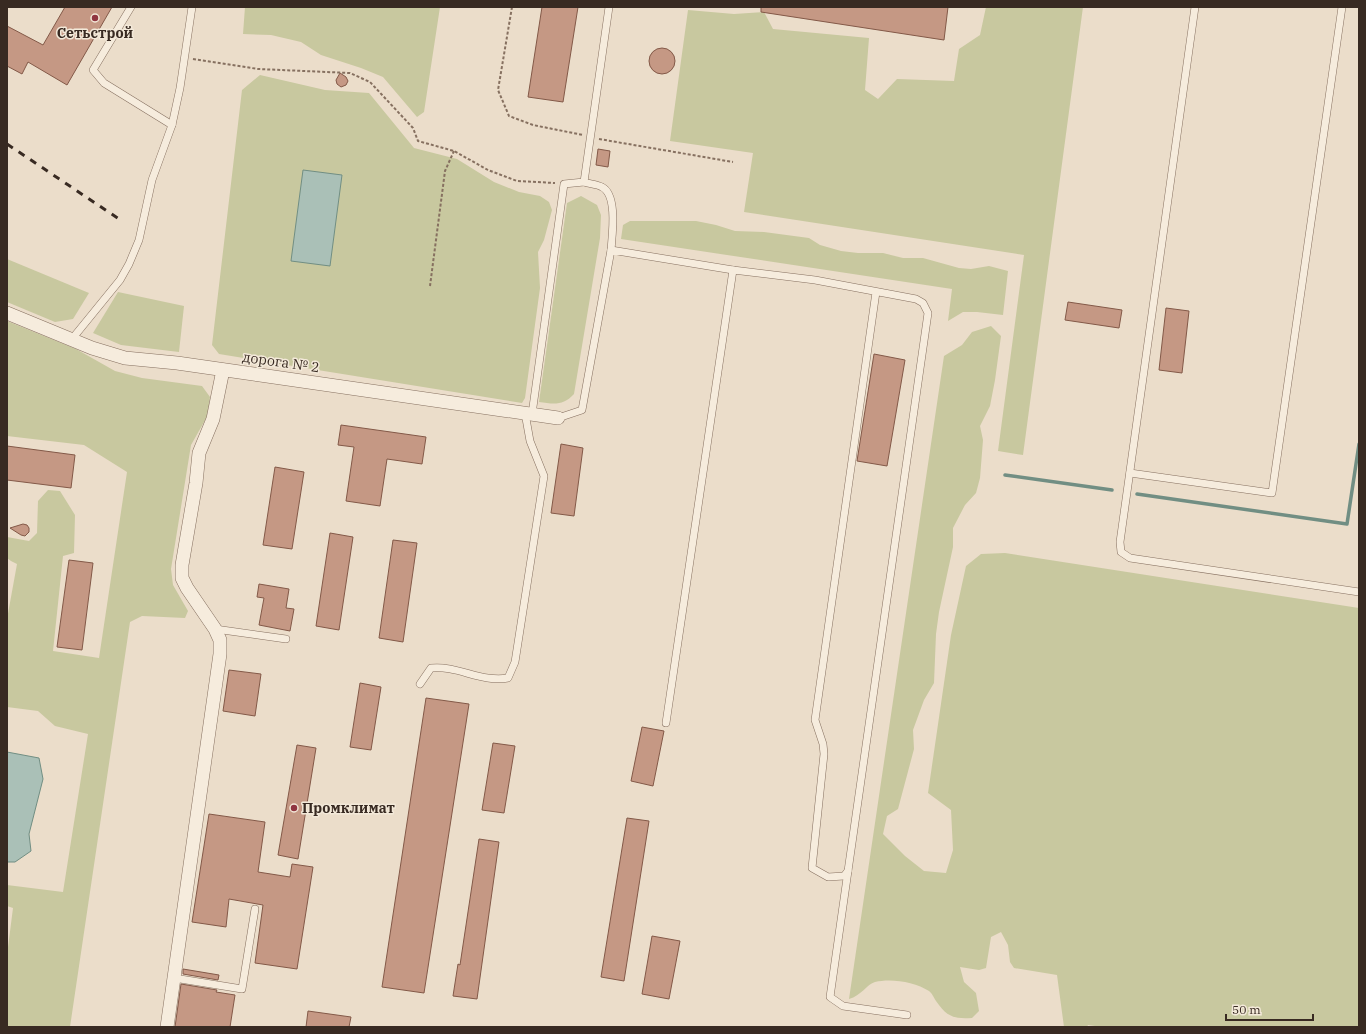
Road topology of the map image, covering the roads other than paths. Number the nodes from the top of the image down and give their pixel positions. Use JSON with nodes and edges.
{"nodes":[{"id":1,"x":131,"y":7,"type":"edge"},
{"id":2,"x":192,"y":7,"type":"edge"},
{"id":3,"x":609,"y":7,"type":"edge"},
{"id":4,"x":1195,"y":7,"type":"edge"},
{"id":5,"x":1342,"y":7,"type":"edge"},
{"id":6,"x":172,"y":125,"type":"junction"},
{"id":7,"x":584,"y":182,"type":"junction"},
{"id":8,"x":611,"y":250,"type":"junction"},
{"id":9,"x":733,"y":270,"type":"junction"},
{"id":10,"x":876,"y":292,"type":"junction"},
{"id":11,"x":7,"y":313,"type":"edge"},
{"id":12,"x":72,"y":339,"type":"junction"},
{"id":13,"x":223,"y":370,"type":"junction"},
{"id":14,"x":528,"y":413,"type":"junction"},
{"id":15,"x":558,"y":418,"type":"joint"},
{"id":16,"x":1130,"y":472,"type":"junction"},
{"id":17,"x":1359,"y":592,"type":"edge"},
{"id":18,"x":215,"y":628,"type":"junction"},
{"id":19,"x":286,"y":639,"type":"dead end"},
{"id":20,"x":420,"y":684,"type":"dead end"},
{"id":21,"x":666,"y":722,"type":"dead end"},
{"id":22,"x":848,"y":871,"type":"junction"},
{"id":23,"x":255,"y":909,"type":"dead end"},
{"id":24,"x":174,"y":978,"type":"junction"},
{"id":25,"x":907,"y":1015,"type":"dead end"},
{"id":26,"x":168,"y":1027,"type":"edge"}],
"edges":[{"from":1,"to":6,"type":"lane"},
{"from":2,"to":6,"type":"lane"},
{"from":3,"to":7,"type":"lane"},
{"from":4,"to":16,"type":"lane"},
{"from":5,"to":16,"type":"lane"},
{"from":6,"to":12,"type":"lane"},
{"from":7,"to":8,"type":"lane"},
{"from":7,"to":14,"type":"lane"},
{"from":8,"to":9,"type":"lane"},
{"from":8,"to":15,"type":"lane"},
{"from":9,"to":10,"type":"lane"},
{"from":9,"to":21,"type":"lane"},
{"from":10,"to":22,"type":"lane"},
{"from":10,"to":22,"type":"lane"},
{"from":11,"to":12,"type":"street","name":"дорога № 2"},
{"from":12,"to":13,"type":"street","name":"дорога № 2"},
{"from":13,"to":14,"type":"street","name":"дорога № 2"},
{"from":13,"to":18,"type":"street"},
{"from":14,"to":15,"type":"street","name":"дорога № 2"},
{"from":14,"to":20,"type":"lane"},
{"from":16,"to":17,"type":"lane"},
{"from":18,"to":19,"type":"lane"},
{"from":18,"to":24,"type":"street"},
{"from":22,"to":25,"type":"lane"},
{"from":23,"to":24,"type":"lane"},
{"from":24,"to":26,"type":"street"}]}
